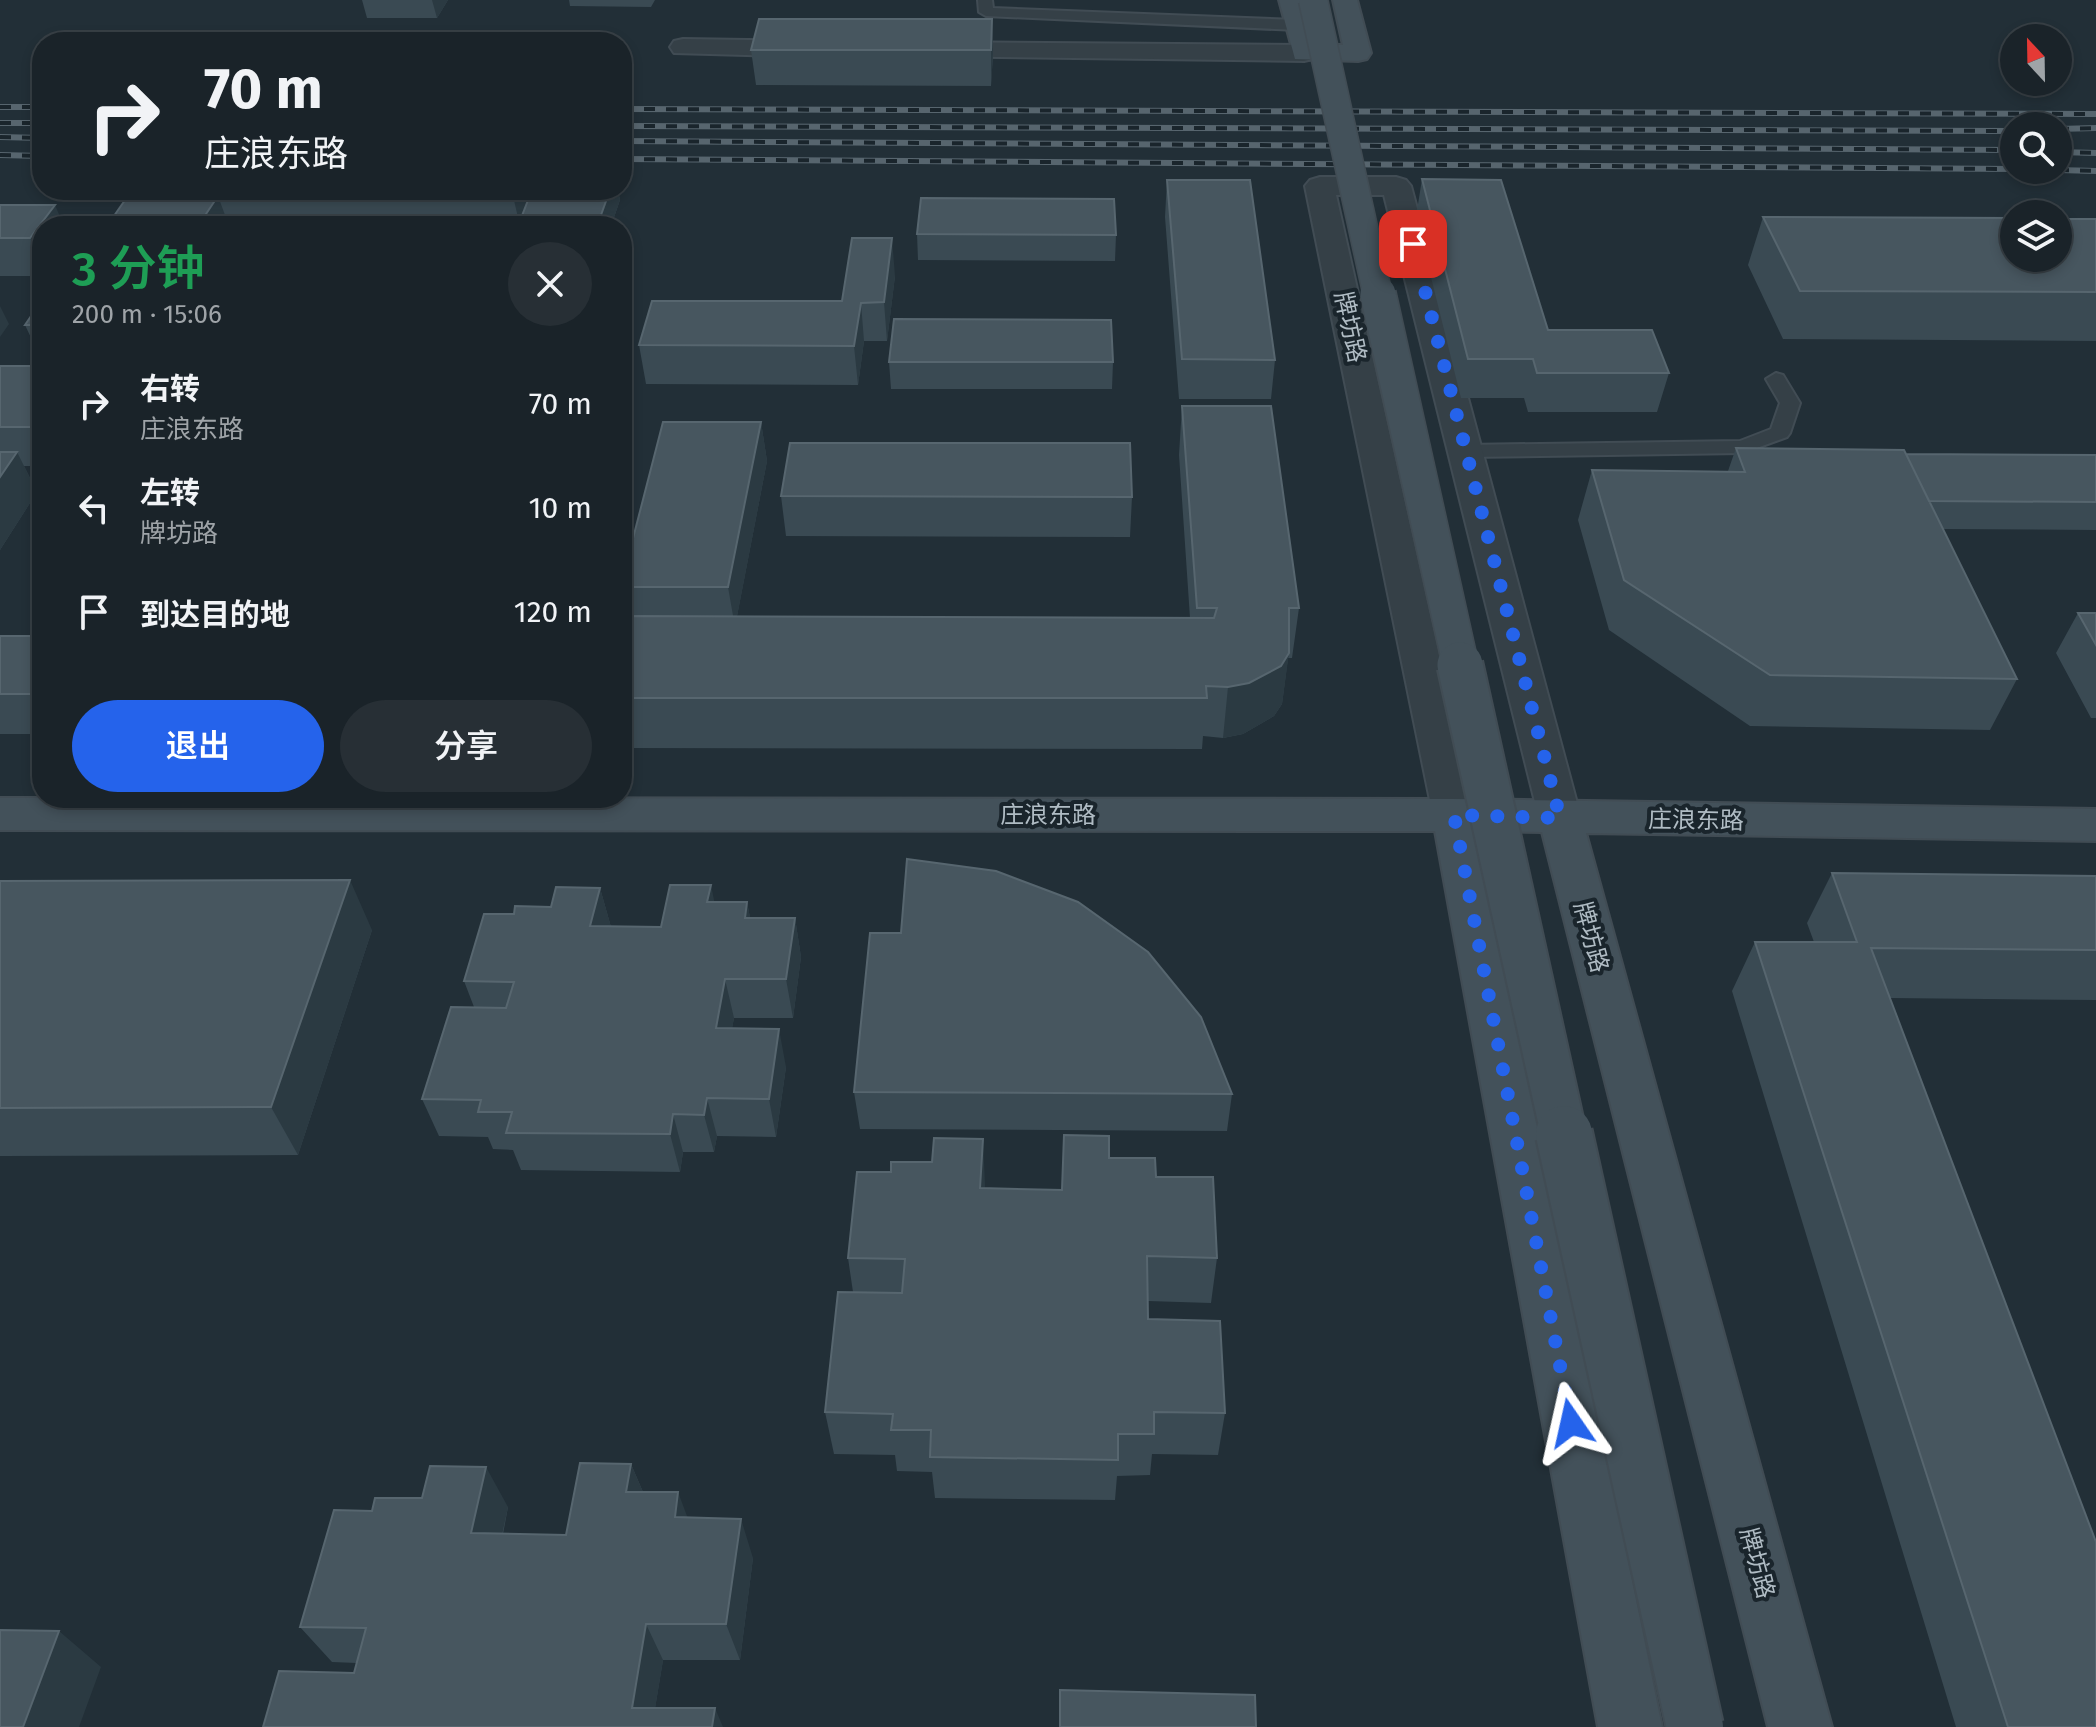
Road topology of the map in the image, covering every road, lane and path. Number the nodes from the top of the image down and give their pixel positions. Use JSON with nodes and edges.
{"nodes":[{"id":1,"x":985,"y":0,"type":"edge"},
{"id":2,"x":1345,"y":0,"type":"edge"},
{"id":3,"x":1304,"y":6,"type":"edge"},
{"id":4,"x":683,"y":47,"type":"dead end"},
{"id":5,"x":841,"y":49,"type":"edge"},
{"id":6,"x":904,"y":50,"type":"edge"},
{"id":7,"x":1314,"y":53,"type":"junction"},
{"id":8,"x":1353,"y":180,"type":"junction"},
{"id":9,"x":1776,"y":379,"type":"dead end"},
{"id":10,"x":1466,"y":451,"type":"junction"},
{"id":11,"x":0,"y":814,"type":"edge"},
{"id":12,"x":1473,"y":815,"type":"junction"},
{"id":13,"x":1560,"y":818,"type":"junction"},
{"id":14,"x":2096,"y":825,"type":"edge"},
{"id":15,"x":1630,"y":1727,"type":"edge"},
{"id":16,"x":1695,"y":1727,"type":"edge"},
{"id":17,"x":1800,"y":1727,"type":"edge"}],
"edges":[{"from":1,"to":3,"type":"lane"},
{"from":2,"to":7,"type":"street"},
{"from":3,"to":7,"type":"street"},
{"from":3,"to":8,"type":"street","name":"牌坊路","bridge":true},
{"from":4,"to":5,"type":"street"},
{"from":6,"to":7,"type":"street"},
{"from":8,"to":10,"type":"street","name":"牌坊路"},
{"from":8,"to":12,"type":"street"},
{"from":8,"to":16,"type":"street","name":"牌坊路","bridge":true},
{"from":9,"to":10,"type":"lane"},
{"from":10,"to":13,"type":"street","name":"牌坊路"},
{"from":11,"to":12,"type":"street","name":"庄浪东路"},
{"from":12,"to":13,"type":"street","name":"庄浪东路"},
{"from":12,"to":15,"type":"street"},
{"from":13,"to":14,"type":"street","name":"庄浪东路"},
{"from":13,"to":17,"type":"street","name":"牌坊路"}]}
